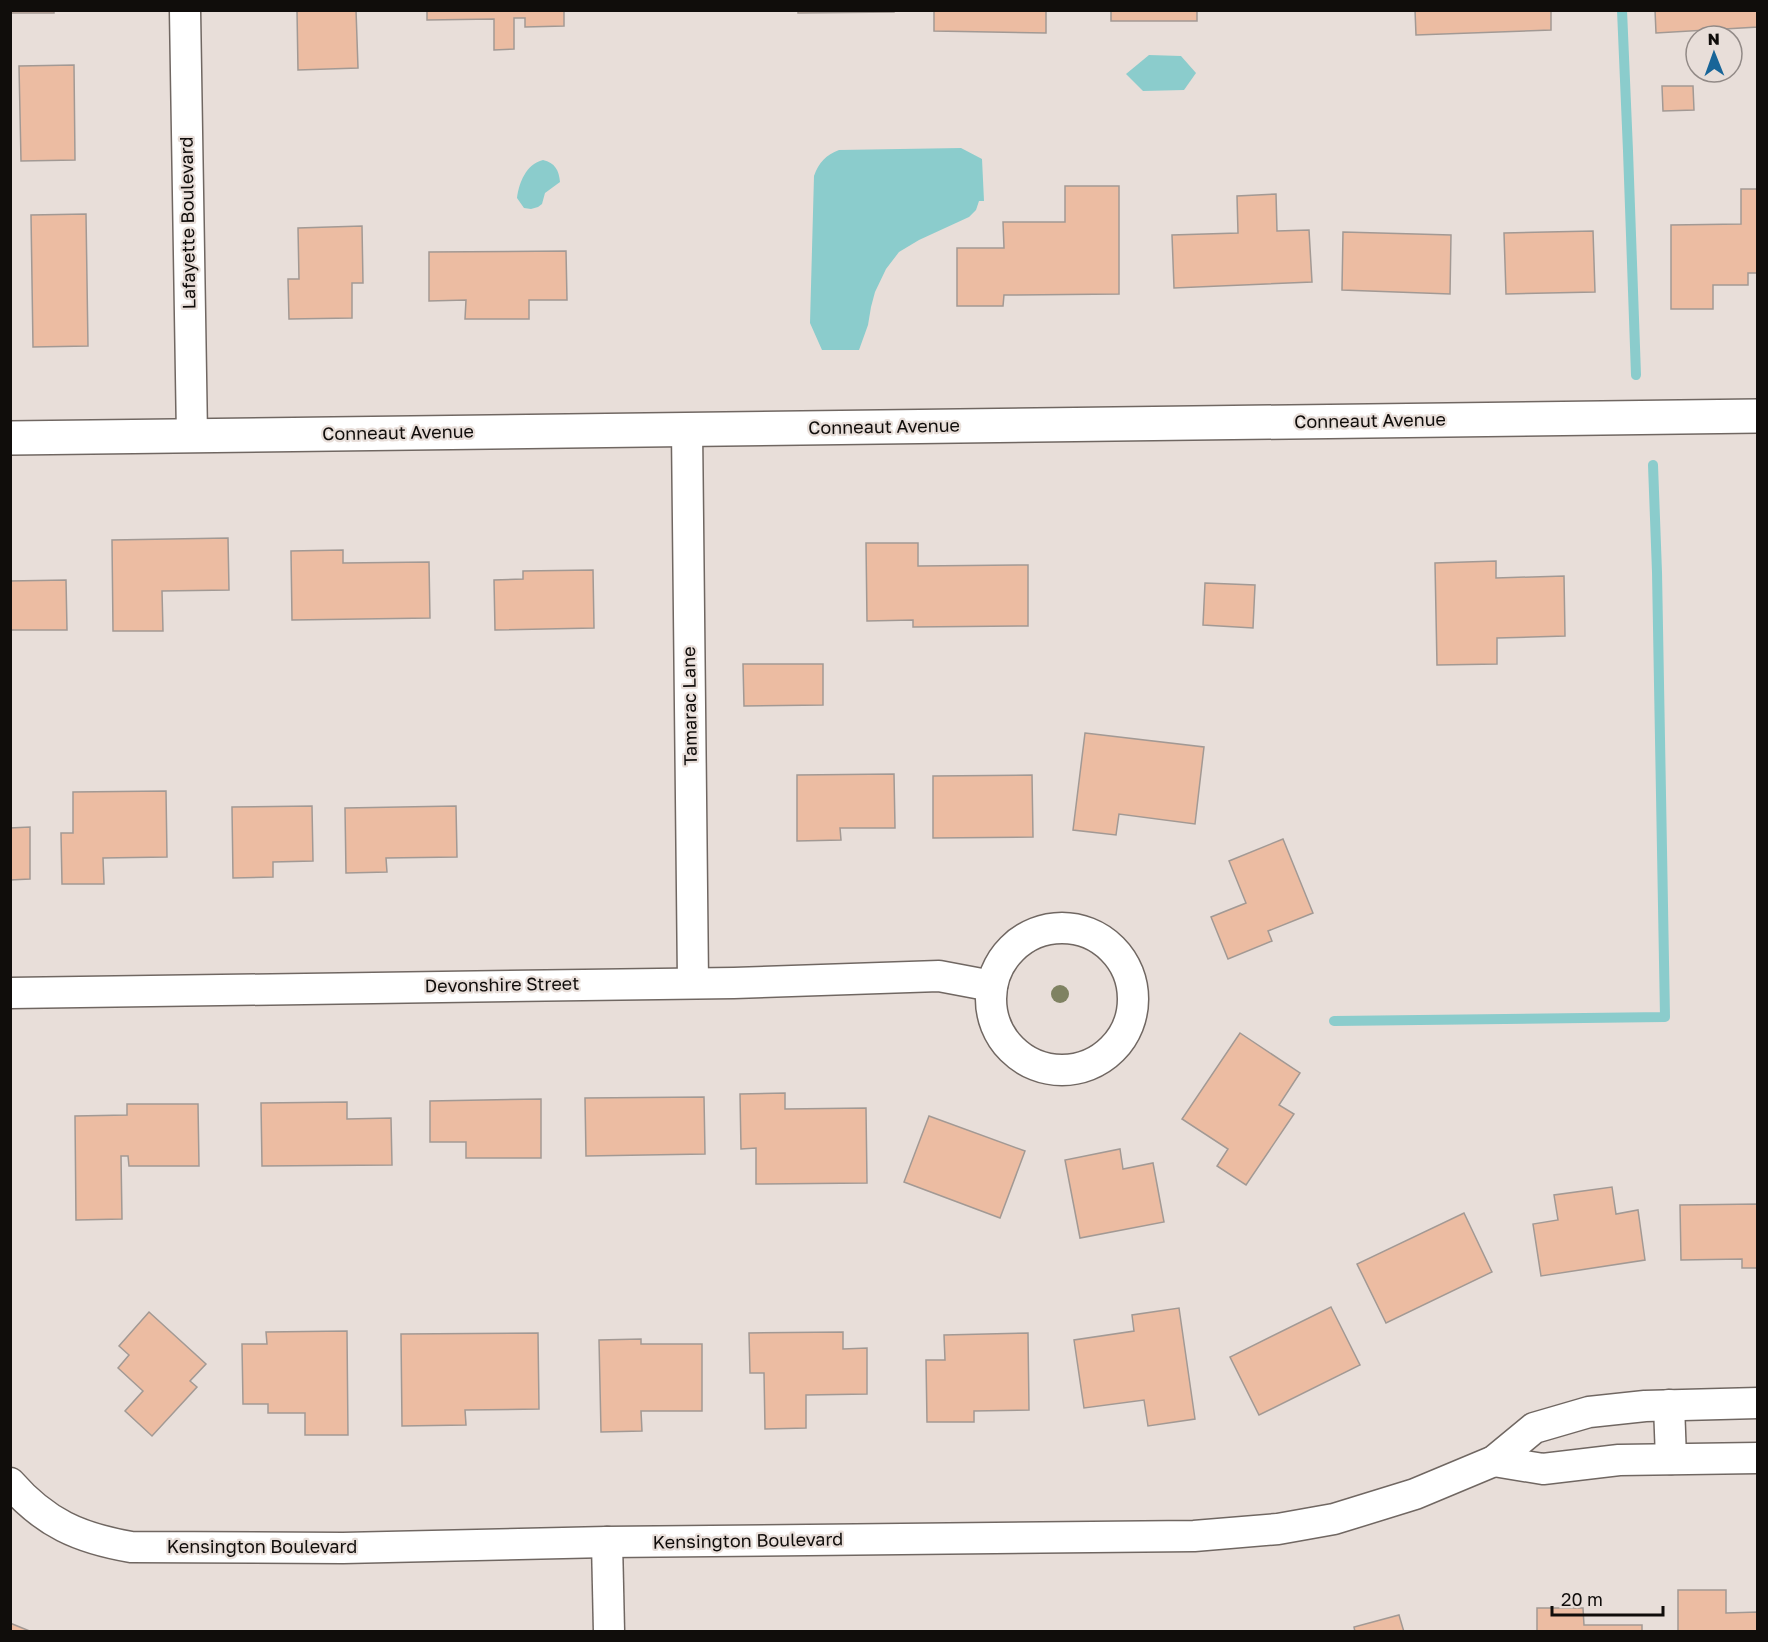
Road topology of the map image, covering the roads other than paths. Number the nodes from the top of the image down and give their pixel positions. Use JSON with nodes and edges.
{"nodes":[{"id":1,"x":185,"y":10,"type":"edge"},
{"id":2,"x":1758,"y":416,"type":"edge"},
{"id":3,"x":687,"y":429,"type":"junction"},
{"id":4,"x":192,"y":436,"type":"junction"},
{"id":5,"x":10,"y":438,"type":"edge"},
{"id":6,"x":693,"y":982,"type":"junction"},
{"id":7,"x":992,"y":986,"type":"junction"},
{"id":8,"x":10,"y":993,"type":"edge"},
{"id":9,"x":1758,"y":1403,"type":"edge"},
{"id":10,"x":1670,"y":1406,"type":"junction"},
{"id":11,"x":1758,"y":1458,"type":"edge"},
{"id":12,"x":1671,"y":1459,"type":"junction"},
{"id":13,"x":1494,"y":1461,"type":"junction"},
{"id":14,"x":10,"y":1483,"type":"edge"},
{"id":15,"x":607,"y":1542,"type":"junction"},
{"id":16,"x":609,"y":1632,"type":"edge"}],
"edges":[{"from":1,"to":4,"type":"street","name":"Lafayette Boulevard"},
{"from":2,"to":3,"type":"street","name":"Conneaut Avenue"},
{"from":3,"to":4,"type":"street","name":"Conneaut Avenue"},
{"from":3,"to":6,"type":"street","name":"Tamarac Lane"},
{"from":4,"to":5,"type":"street","name":"Conneaut Avenue"},
{"from":6,"to":7,"type":"street","name":"Devonshire Street"},
{"from":6,"to":8,"type":"street","name":"Devonshire Street"},
{"from":7,"to":7,"type":"street"},
{"from":9,"to":10,"type":"street","name":"Kensington Boulevard"},
{"from":10,"to":12,"type":"street"},
{"from":10,"to":13,"type":"street","name":"Kensington Boulevard"},
{"from":11,"to":12,"type":"street"},
{"from":12,"to":13,"type":"street"},
{"from":13,"to":15,"type":"street","name":"Kensington Boulevard"},
{"from":14,"to":15,"type":"street","name":"Kensington Boulevard"},
{"from":15,"to":16,"type":"street"}]}
